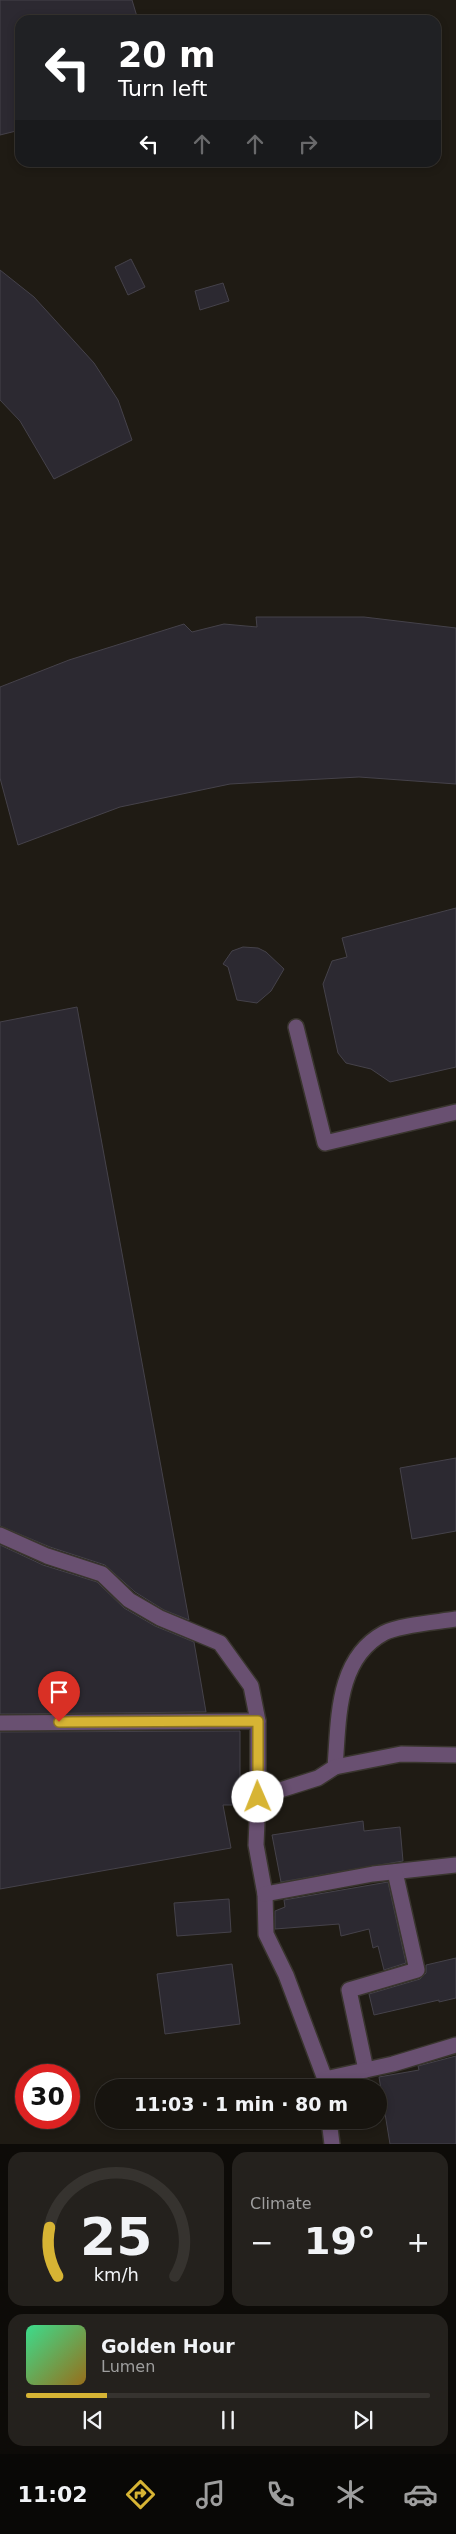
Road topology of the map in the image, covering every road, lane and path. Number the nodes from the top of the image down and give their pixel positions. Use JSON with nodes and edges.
{"nodes":[{"id":1,"x":296,"y":1027,"type":"dead end"},
{"id":2,"x":456,"y":1112,"type":"edge"},
{"id":3,"x":0,"y":1534,"type":"edge"},
{"id":4,"x":456,"y":1618,"type":"edge"},
{"id":5,"x":258,"y":1721,"type":"junction"},
{"id":6,"x":0,"y":1722,"type":"edge"},
{"id":7,"x":456,"y":1755,"type":"edge"},
{"id":8,"x":335,"y":1767,"type":"junction"},
{"id":9,"x":258,"y":1797,"type":"junction"},
{"id":10,"x":456,"y":1865,"type":"edge"},
{"id":11,"x":395,"y":1872,"type":"junction"},
{"id":12,"x":265,"y":1894,"type":"junction"},
{"id":13,"x":456,"y":2045,"type":"edge"},
{"id":14,"x":366,"y":2070,"type":"junction"},
{"id":15,"x":324,"y":2079,"type":"edge"},
{"id":16,"x":338,"y":2079,"type":"edge"},
{"id":17,"x":330,"y":2129,"type":"edge"},
{"id":18,"x":332,"y":2144,"type":"edge"}],
"edges":[{"from":1,"to":2,"type":"street"},
{"from":3,"to":5,"type":"street"},
{"from":4,"to":8,"type":"street"},
{"from":5,"to":6,"type":"street"},
{"from":5,"to":9,"type":"street"},
{"from":7,"to":8,"type":"street"},
{"from":8,"to":9,"type":"street"},
{"from":9,"to":12,"type":"street"},
{"from":10,"to":11,"type":"street"},
{"from":11,"to":12,"type":"street"},
{"from":11,"to":14,"type":"street"},
{"from":12,"to":15,"type":"street"},
{"from":13,"to":14,"type":"street"},
{"from":14,"to":16,"type":"street"},
{"from":17,"to":18,"type":"street"}]}
